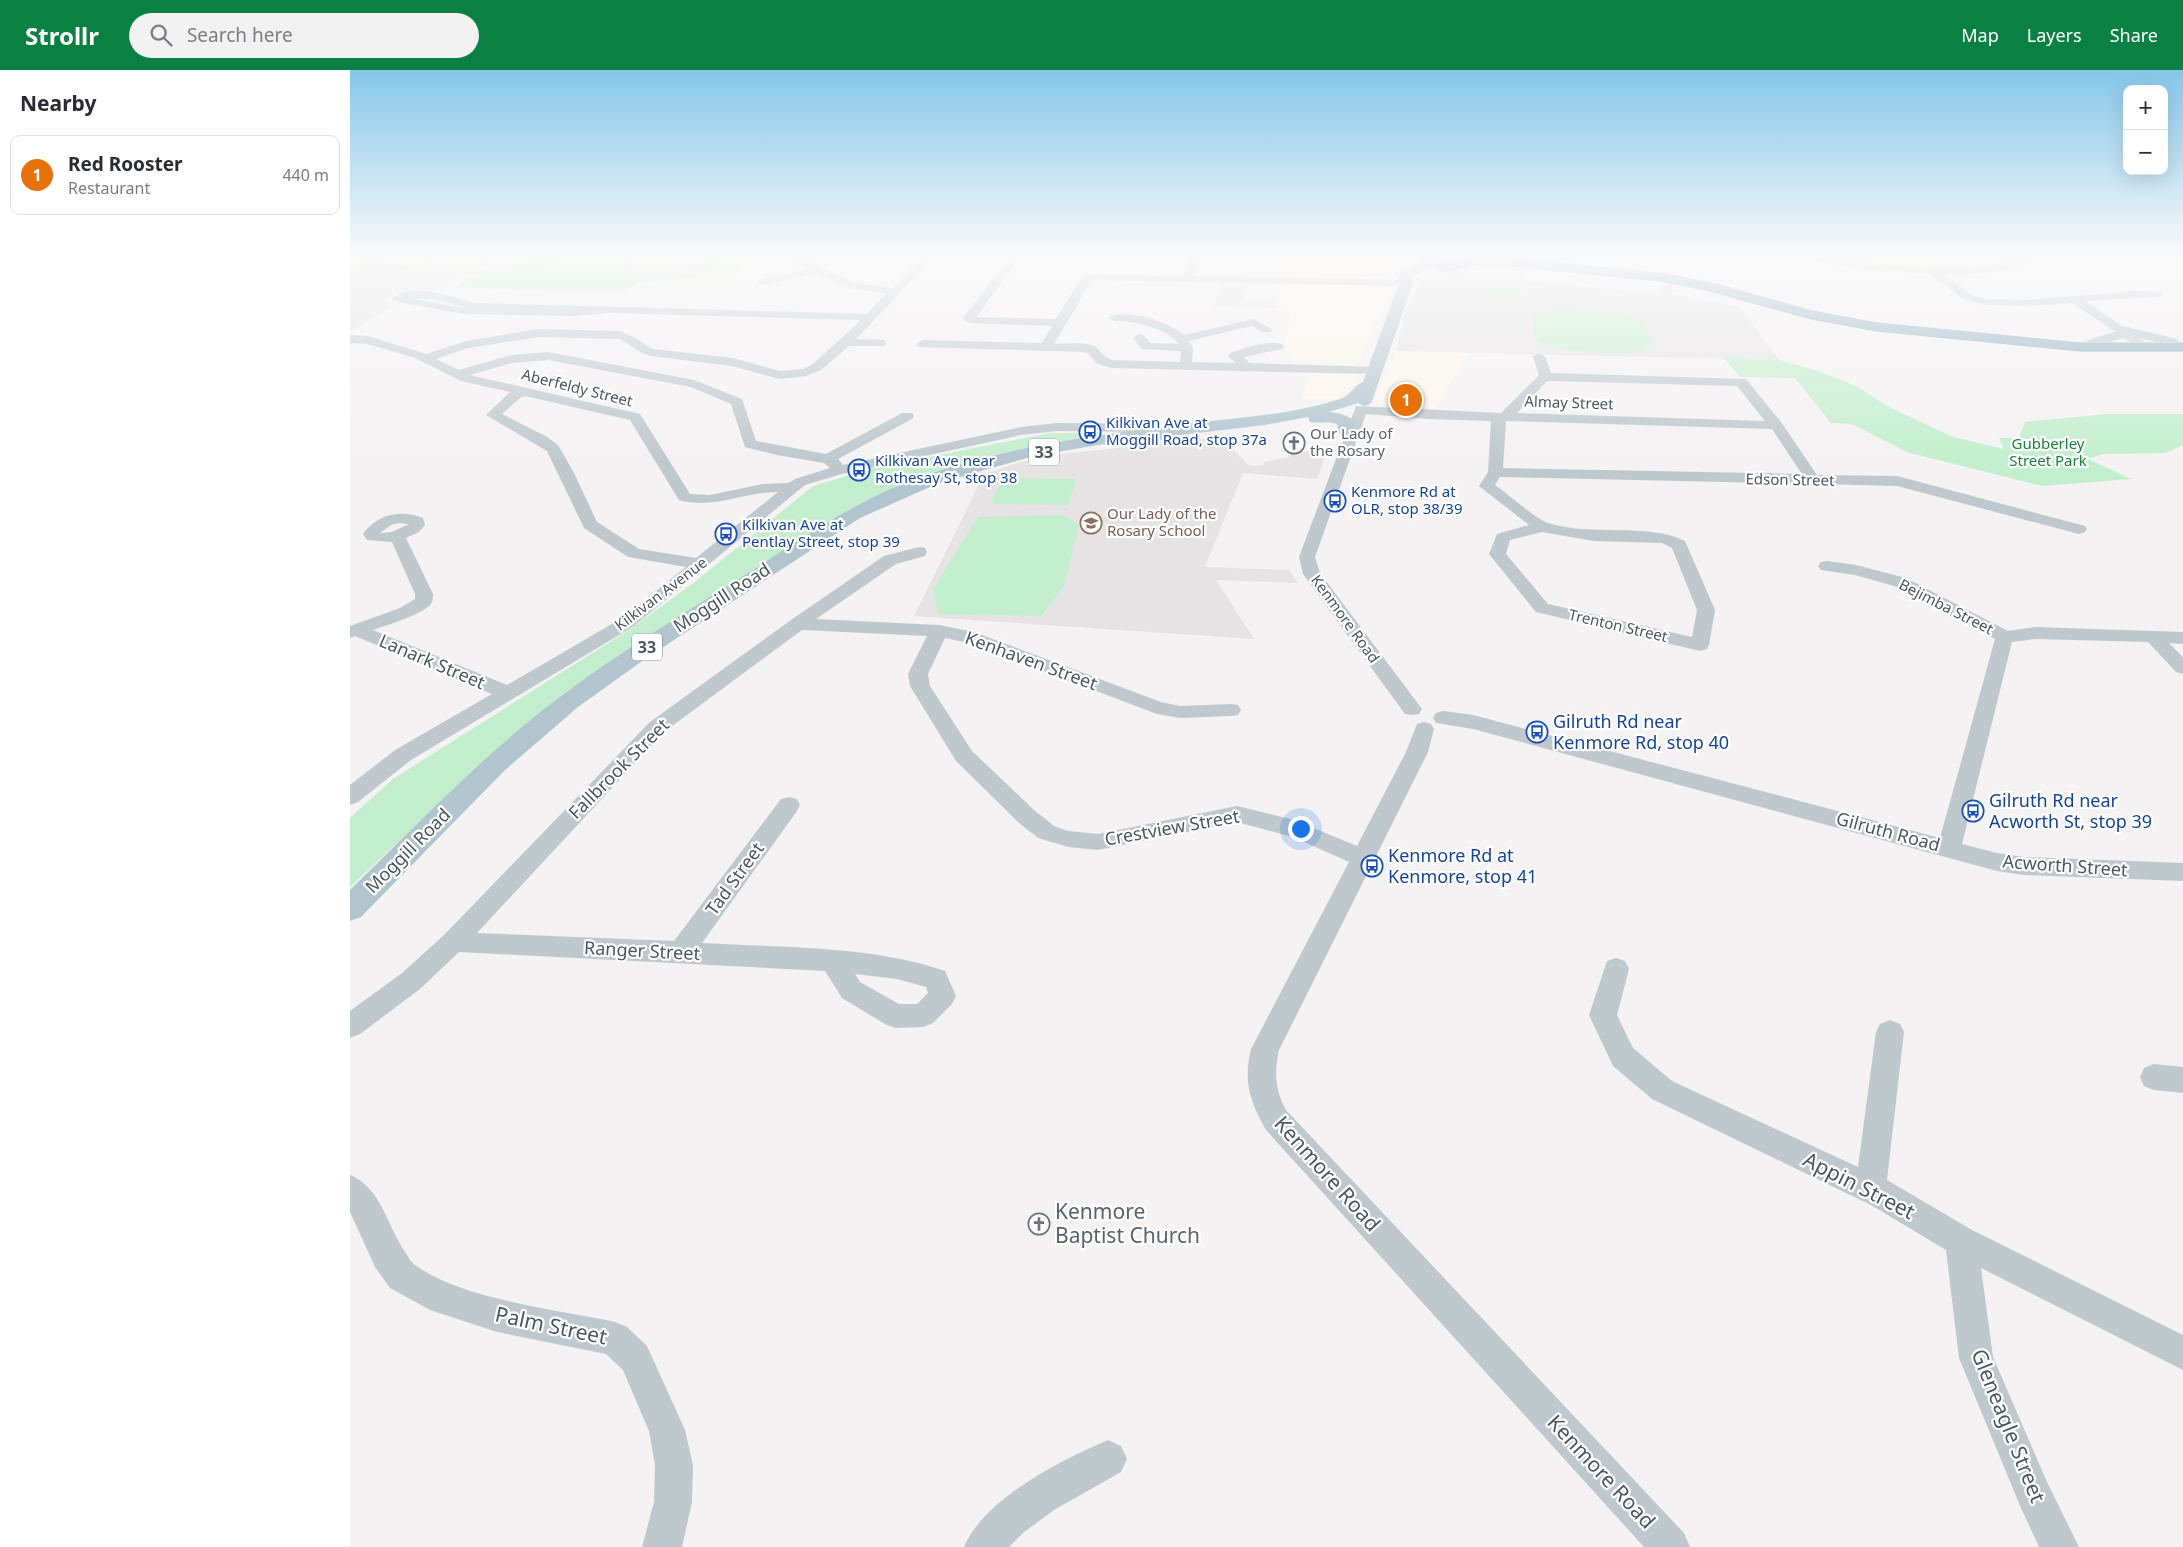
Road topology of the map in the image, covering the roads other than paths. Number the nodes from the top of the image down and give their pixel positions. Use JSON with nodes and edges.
{"nodes":[{"id":1,"x":862,"y":325,"type":"edge"},
{"id":2,"x":1059,"y":325,"type":"edge"},
{"id":3,"x":1153,"y":325,"type":"edge"},
{"id":4,"x":1245,"y":325,"type":"edge"},
{"id":5,"x":1258,"y":325,"type":"edge"},
{"id":6,"x":1390,"y":325,"type":"edge"},
{"id":7,"x":1866,"y":325,"type":"edge"},
{"id":8,"x":1892,"y":325,"type":"edge"},
{"id":9,"x":2114,"y":325,"type":"edge"},
{"id":10,"x":1266,"y":330,"type":"dead end"},
{"id":11,"x":2125,"y":332,"type":"junction"},
{"id":12,"x":1139,"y":338,"type":"dead end"},
{"id":13,"x":350,"y":339,"type":"edge"},
{"id":14,"x":846,"y":342,"type":"junction"},
{"id":15,"x":880,"y":343,"type":"dead end"},
{"id":16,"x":2093,"y":343,"type":"junction"},
{"id":17,"x":2179,"y":343,"type":"edge"},
{"id":18,"x":922,"y":344,"type":"dead end"},
{"id":19,"x":1184,"y":344,"type":"junction"},
{"id":20,"x":2144,"y":345,"type":"junction"},
{"id":21,"x":1278,"y":346,"type":"dead end"},
{"id":22,"x":1046,"y":347,"type":"junction"},
{"id":23,"x":1540,"y":357,"type":"dead end"},
{"id":24,"x":424,"y":358,"type":"junction"},
{"id":25,"x":1184,"y":366,"type":"junction"},
{"id":26,"x":1242,"y":368,"type":"junction"},
{"id":27,"x":459,"y":374,"type":"junction"},
{"id":28,"x":1371,"y":377,"type":"junction"},
{"id":29,"x":1548,"y":377,"type":"junction"},
{"id":30,"x":523,"y":392,"type":"junction"},
{"id":31,"x":1361,"y":408,"type":"junction"},
{"id":32,"x":1310,"y":415,"type":"junction"},
{"id":33,"x":907,"y":416,"type":"dead end"},
{"id":34,"x":1503,"y":418,"type":"junction"},
{"id":35,"x":1776,"y":425,"type":"junction"},
{"id":36,"x":1351,"y":434,"type":"junction"},
{"id":37,"x":1162,"y":435,"type":"junction"},
{"id":38,"x":834,"y":464,"type":"junction"},
{"id":39,"x":1494,"y":472,"type":"junction"},
{"id":40,"x":1814,"y":481,"type":"junction"},
{"id":41,"x":790,"y":488,"type":"junction"},
{"id":42,"x":1542,"y":527,"type":"junction"},
{"id":43,"x":2080,"y":529,"type":"dead end"},
{"id":44,"x":397,"y":536,"type":"dead end"},
{"id":45,"x":919,"y":552,"type":"dead end"},
{"id":46,"x":701,"y":564,"type":"junction"},
{"id":47,"x":1827,"y":566,"type":"dead end"},
{"id":48,"x":797,"y":624,"type":"junction"},
{"id":49,"x":353,"y":631,"type":"edge"},
{"id":50,"x":938,"y":631,"type":"junction"},
{"id":51,"x":2153,"y":636,"type":"junction"},
{"id":52,"x":2005,"y":638,"type":"junction"},
{"id":53,"x":2183,"y":638,"type":"edge"},
{"id":54,"x":2183,"y":668,"type":"edge"},
{"id":55,"x":508,"y":693,"type":"junction"},
{"id":56,"x":1231,"y":710,"type":"dead end"},
{"id":57,"x":1427,"y":719,"type":"junction"},
{"id":58,"x":350,"y":797,"type":"edge"},
{"id":59,"x":789,"y":806,"type":"dead end"},
{"id":60,"x":1949,"y":848,"type":"junction"},
{"id":61,"x":1366,"y":849,"type":"junction"},
{"id":62,"x":2183,"y":872,"type":"edge"},
{"id":63,"x":350,"y":909,"type":"edge"},
{"id":64,"x":452,"y":942,"type":"junction"},
{"id":65,"x":681,"y":952,"type":"junction"},
{"id":66,"x":832,"y":961,"type":"dead end"},
{"id":67,"x":1616,"y":969,"type":"dead end"},
{"id":68,"x":350,"y":1026,"type":"edge"},
{"id":69,"x":1890,"y":1032,"type":"dead end"},
{"id":70,"x":2154,"y":1077,"type":"dead end"},
{"id":71,"x":2183,"y":1080,"type":"edge"},
{"id":72,"x":1870,"y":1189,"type":"junction"},
{"id":73,"x":350,"y":1190,"type":"edge"},
{"id":74,"x":1961,"y":1241,"type":"junction"},
{"id":75,"x":2183,"y":1353,"type":"edge"},
{"id":76,"x":1108,"y":1459,"type":"dead end"},
{"id":77,"x":662,"y":1547,"type":"edge"},
{"id":78,"x":984,"y":1547,"type":"edge"},
{"id":79,"x":1670,"y":1547,"type":"edge"},
{"id":80,"x":2059,"y":1547,"type":"edge"}],
"edges":[{"from":1,"to":14,"type":"street"},
{"from":2,"to":22,"type":"street"},
{"from":3,"to":19,"type":"street"},
{"from":4,"to":19,"type":"street"},
{"from":5,"to":10,"type":"street"},
{"from":6,"to":28,"type":"main road","name":"Moggill Road","number":"33"},
{"from":7,"to":20,"type":"highway"},
{"from":8,"to":16,"type":"highway"},
{"from":9,"to":11,"type":"street"},
{"from":11,"to":16,"type":"main road"},
{"from":11,"to":17,"type":"main road"},
{"from":11,"to":20,"type":"street"},
{"from":12,"to":19,"type":"street"},
{"from":13,"to":24,"type":"street","name":"Aberfeldy Street"},
{"from":14,"to":15,"type":"street"},
{"from":14,"to":24,"type":"street"},
{"from":16,"to":20,"type":"highway"},
{"from":17,"to":20,"type":"highway"},
{"from":18,"to":22,"type":"street"},
{"from":19,"to":25,"type":"street"},
{"from":21,"to":26,"type":"street"},
{"from":22,"to":25,"type":"street"},
{"from":23,"to":29,"type":"street"},
{"from":24,"to":27,"type":"street","name":"Aberfeldy Street"},
{"from":25,"to":26,"type":"street"},
{"from":26,"to":28,"type":"street"},
{"from":27,"to":30,"type":"street","name":"Aberfeldy Street"},
{"from":27,"to":38,"type":"street"},
{"from":28,"to":31,"type":"main road","name":"Moggill Road","number":"33"},
{"from":28,"to":32,"type":"main road","name":"Moggill Road","number":"33"},
{"from":29,"to":34,"type":"street"},
{"from":29,"to":35,"type":"street"},
{"from":30,"to":41,"type":"street","name":"Aberfeldy Street"},
{"from":30,"to":46,"type":"street"},
{"from":31,"to":32,"type":"main road","name":"Moggill Road","number":"33"},
{"from":31,"to":34,"type":"street","name":"Almay Street"},
{"from":31,"to":36,"type":"street","name":"Kenmore Road"},
{"from":32,"to":36,"type":"main road"},
{"from":32,"to":37,"type":"main road","name":"Moggill Road","number":"33"},
{"from":33,"to":38,"type":"street"},
{"from":34,"to":35,"type":"street","name":"Almay Street"},
{"from":34,"to":39,"type":"street"},
{"from":35,"to":40,"type":"street"},
{"from":36,"to":57,"type":"street","name":"Kenmore Road"},
{"from":37,"to":38,"type":"street","name":"Kilkivan Avenue"},
{"from":37,"to":63,"type":"main road","name":"Moggill Road","number":"33"},
{"from":38,"to":41,"type":"street","name":"Kilkivan Avenue"},
{"from":39,"to":40,"type":"street","name":"Edson Street"},
{"from":39,"to":42,"type":"street"},
{"from":40,"to":43,"type":"street","name":"Edson Street"},
{"from":41,"to":46,"type":"street","name":"Kilkivan Avenue"},
{"from":42,"to":42,"type":"street","name":"Trenton Street"},
{"from":44,"to":49,"type":"street"},
{"from":45,"to":48,"type":"street","name":"Fallbrook Street"},
{"from":46,"to":55,"type":"street","name":"Kilkivan Avenue"},
{"from":47,"to":52,"type":"street","name":"Bejimba Street"},
{"from":48,"to":50,"type":"street","name":"Kenhaven Street"},
{"from":48,"to":64,"type":"street","name":"Fallbrook Street"},
{"from":49,"to":55,"type":"street","name":"Lanark Street"},
{"from":50,"to":56,"type":"street","name":"Kenhaven Street"},
{"from":50,"to":61,"type":"street","name":"Crestview Street"},
{"from":51,"to":52,"type":"street"},
{"from":51,"to":53,"type":"street"},
{"from":51,"to":54,"type":"street"},
{"from":52,"to":60,"type":"street","name":"Gilruth Road"},
{"from":55,"to":58,"type":"street","name":"Kilkivan Avenue"},
{"from":57,"to":60,"type":"street","name":"Gilruth Road"},
{"from":57,"to":61,"type":"street","name":"Kenmore Road"},
{"from":59,"to":65,"type":"street","name":"Tad Street"},
{"from":60,"to":62,"type":"street","name":"Acworth Street"},
{"from":61,"to":79,"type":"street","name":"Kenmore Road"},
{"from":64,"to":65,"type":"street","name":"Ranger Street"},
{"from":64,"to":68,"type":"street","name":"Fallbrook Street"},
{"from":65,"to":66,"type":"street","name":"Ranger Street"},
{"from":67,"to":72,"type":"street","name":"Appin Street"},
{"from":69,"to":72,"type":"street"},
{"from":70,"to":71,"type":"street"},
{"from":72,"to":74,"type":"street","name":"Appin Street"},
{"from":73,"to":77,"type":"street","name":"Palm Street"},
{"from":74,"to":75,"type":"street","name":"Appin Street"},
{"from":74,"to":80,"type":"street","name":"Gleneagle Street"},
{"from":76,"to":78,"type":"street"}]}
